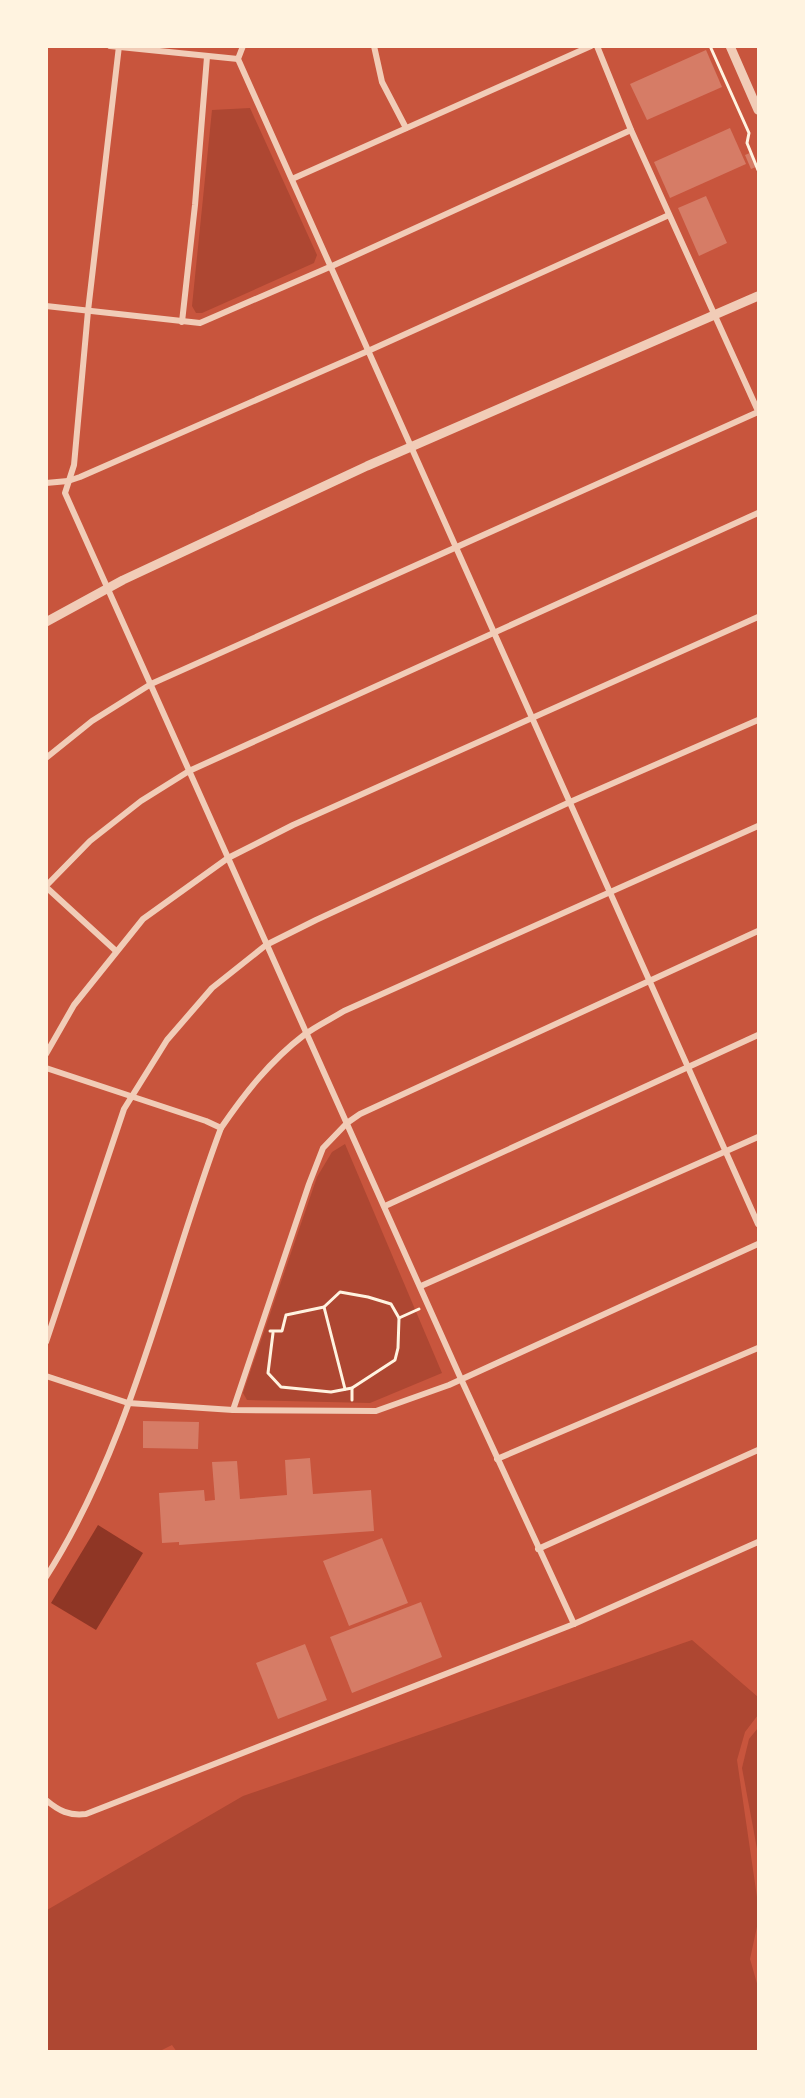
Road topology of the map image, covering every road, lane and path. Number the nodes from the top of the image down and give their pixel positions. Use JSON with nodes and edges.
{"nodes":[{"id":1,"x":110,"y":46,"type":"edge"},
{"id":2,"x":243,"y":46,"type":"edge"},
{"id":3,"x":374,"y":46,"type":"edge"},
{"id":4,"x":591,"y":46,"type":"edge"},
{"id":5,"x":597,"y":46,"type":"edge"},
{"id":6,"x":710,"y":46,"type":"edge"},
{"id":7,"x":730,"y":46,"type":"edge"},
{"id":8,"x":118,"y":47,"type":"edge"},
{"id":9,"x":207,"y":57,"type":"junction"},
{"id":10,"x":238,"y":59,"type":"junction"},
{"id":11,"x":759,"y":110,"type":"edge"},
{"id":12,"x":406,"y":128,"type":"junction"},
{"id":13,"x":631,"y":130,"type":"junction"},
{"id":14,"x":759,"y":170,"type":"edge"},
{"id":15,"x":292,"y":179,"type":"junction"},
{"id":16,"x":669,"y":215,"type":"junction"},
{"id":17,"x":332,"y":266,"type":"junction"},
{"id":18,"x":759,"y":296,"type":"edge"},
{"id":19,"x":46,"y":306,"type":"edge"},
{"id":20,"x":88,"y":311,"type":"junction"},
{"id":21,"x":716,"y":314,"type":"junction"},
{"id":22,"x":182,"y":322,"type":"junction"},
{"id":23,"x":368,"y":351,"type":"junction"},
{"id":24,"x":759,"y":411,"type":"edge"},
{"id":25,"x":411,"y":446,"type":"junction"},
{"id":26,"x":68,"y":481,"type":"junction"},
{"id":27,"x":46,"y":483,"type":"edge"},
{"id":28,"x":759,"y":513,"type":"edge"},
{"id":29,"x":457,"y":547,"type":"junction"},
{"id":30,"x":107,"y":588,"type":"junction"},
{"id":31,"x":759,"y":617,"type":"edge"},
{"id":32,"x":46,"y":622,"type":"edge"},
{"id":33,"x":495,"y":632,"type":"junction"},
{"id":34,"x":151,"y":684,"type":"junction"},
{"id":35,"x":534,"y":719,"type":"junction"},
{"id":36,"x":759,"y":720,"type":"edge"},
{"id":37,"x":46,"y":758,"type":"edge"},
{"id":38,"x":189,"y":771,"type":"junction"},
{"id":39,"x":570,"y":802,"type":"junction"},
{"id":40,"x":759,"y":826,"type":"edge"},
{"id":41,"x":228,"y":858,"type":"junction"},
{"id":42,"x":46,"y":887,"type":"edge"},
{"id":43,"x":610,"y":892,"type":"junction"},
{"id":44,"x":759,"y":930,"type":"edge"},
{"id":45,"x":267,"y":945,"type":"junction"},
{"id":46,"x":116,"y":951,"type":"junction"},
{"id":47,"x":650,"y":980,"type":"junction"},
{"id":48,"x":306,"y":1033,"type":"junction"},
{"id":49,"x":759,"y":1035,"type":"edge"},
{"id":50,"x":46,"y":1054,"type":"edge"},
{"id":51,"x":689,"y":1067,"type":"junction"},
{"id":52,"x":46,"y":1068,"type":"edge"},
{"id":53,"x":130,"y":1096,"type":"junction"},
{"id":54,"x":347,"y":1123,"type":"junction"},
{"id":55,"x":221,"y":1128,"type":"junction"},
{"id":56,"x":759,"y":1137,"type":"edge"},
{"id":57,"x":726,"y":1152,"type":"junction"},
{"id":58,"x":385,"y":1206,"type":"junction"},
{"id":59,"x":759,"y":1224,"type":"edge"},
{"id":60,"x":759,"y":1244,"type":"edge"},
{"id":61,"x":421,"y":1286,"type":"junction"},
{"id":62,"x":429,"y":1305,"type":"junction"},
{"id":63,"x":324,"y":1307,"type":"junction"},
{"id":64,"x":399,"y":1317,"type":"junction"},
{"id":65,"x":260,"y":1329,"type":"junction"},
{"id":66,"x":273,"y":1332,"type":"junction"},
{"id":67,"x":46,"y":1342,"type":"edge"},
{"id":68,"x":759,"y":1347,"type":"edge"},
{"id":69,"x":46,"y":1376,"type":"edge"},
{"id":70,"x":461,"y":1379,"type":"junction"},
{"id":71,"x":345,"y":1389,"type":"junction"},
{"id":72,"x":128,"y":1403,"type":"junction"},
{"id":73,"x":232,"y":1410,"type":"junction"},
{"id":74,"x":759,"y":1450,"type":"edge"},
{"id":75,"x":497,"y":1459,"type":"junction"},
{"id":76,"x":759,"y":1542,"type":"edge"},
{"id":77,"x":538,"y":1549,"type":"junction"},
{"id":78,"x":46,"y":1577,"type":"edge"},
{"id":79,"x":574,"y":1624,"type":"junction"},
{"id":80,"x":46,"y":1800,"type":"edge"}],
"edges":[{"from":1,"to":8,"type":"street"},
{"from":2,"to":10,"type":"street"},
{"from":3,"to":12,"type":"street"},
{"from":4,"to":12,"type":"street"},
{"from":5,"to":13,"type":"street"},
{"from":6,"to":14,"type":"path"},
{"from":7,"to":11,"type":"street"},
{"from":8,"to":9,"type":"street"},
{"from":8,"to":20,"type":"street"},
{"from":9,"to":10,"type":"street"},
{"from":9,"to":22,"type":"street"},
{"from":10,"to":15,"type":"street"},
{"from":12,"to":15,"type":"street"},
{"from":13,"to":16,"type":"street"},
{"from":13,"to":17,"type":"street"},
{"from":15,"to":17,"type":"street"},
{"from":16,"to":21,"type":"street"},
{"from":16,"to":23,"type":"street"},
{"from":17,"to":22,"type":"street"},
{"from":17,"to":23,"type":"street"},
{"from":18,"to":21,"type":"street"},
{"from":19,"to":20,"type":"street"},
{"from":20,"to":22,"type":"street"},
{"from":20,"to":26,"type":"street"},
{"from":21,"to":24,"type":"street"},
{"from":21,"to":25,"type":"street"},
{"from":23,"to":25,"type":"street"},
{"from":23,"to":26,"type":"street"},
{"from":24,"to":29,"type":"street"},
{"from":25,"to":29,"type":"street"},
{"from":25,"to":30,"type":"street"},
{"from":26,"to":27,"type":"street"},
{"from":26,"to":30,"type":"street"},
{"from":28,"to":33,"type":"street"},
{"from":29,"to":33,"type":"street"},
{"from":29,"to":34,"type":"street"},
{"from":30,"to":32,"type":"street"},
{"from":30,"to":34,"type":"street"},
{"from":31,"to":35,"type":"street"},
{"from":33,"to":35,"type":"street"},
{"from":33,"to":38,"type":"street"},
{"from":34,"to":37,"type":"street"},
{"from":34,"to":38,"type":"street"},
{"from":35,"to":39,"type":"street"},
{"from":35,"to":41,"type":"street"},
{"from":36,"to":39,"type":"street"},
{"from":38,"to":41,"type":"street"},
{"from":38,"to":42,"type":"street"},
{"from":39,"to":43,"type":"street"},
{"from":39,"to":45,"type":"street"},
{"from":40,"to":43,"type":"street"},
{"from":41,"to":45,"type":"street"},
{"from":41,"to":46,"type":"street"},
{"from":42,"to":46,"type":"street"},
{"from":43,"to":47,"type":"street"},
{"from":43,"to":48,"type":"street"},
{"from":44,"to":47,"type":"street"},
{"from":45,"to":48,"type":"street"},
{"from":45,"to":53,"type":"street"},
{"from":46,"to":50,"type":"street"},
{"from":47,"to":51,"type":"street"},
{"from":47,"to":54,"type":"street"},
{"from":48,"to":54,"type":"street"},
{"from":48,"to":55,"type":"street"},
{"from":49,"to":51,"type":"street"},
{"from":51,"to":57,"type":"street"},
{"from":51,"to":58,"type":"street"},
{"from":52,"to":53,"type":"street"},
{"from":53,"to":55,"type":"street"},
{"from":53,"to":67,"type":"street"},
{"from":54,"to":58,"type":"street"},
{"from":54,"to":65,"type":"street"},
{"from":55,"to":72,"type":"street"},
{"from":56,"to":57,"type":"street"},
{"from":57,"to":59,"type":"street"},
{"from":57,"to":61,"type":"street"},
{"from":58,"to":61,"type":"street"},
{"from":60,"to":70,"type":"street"},
{"from":61,"to":62,"type":"street"},
{"from":62,"to":64,"type":"path"},
{"from":62,"to":70,"type":"street"},
{"from":63,"to":64,"type":"path"},
{"from":63,"to":66,"type":"path"},
{"from":63,"to":71,"type":"path"},
{"from":64,"to":71,"type":"path"},
{"from":65,"to":66,"type":"path"},
{"from":65,"to":73,"type":"street"},
{"from":66,"to":71,"type":"path"},
{"from":68,"to":75,"type":"street"},
{"from":69,"to":72,"type":"street"},
{"from":70,"to":73,"type":"street"},
{"from":70,"to":75,"type":"street"},
{"from":72,"to":73,"type":"street"},
{"from":72,"to":78,"type":"street"},
{"from":74,"to":77,"type":"street"},
{"from":75,"to":77,"type":"street"},
{"from":76,"to":79,"type":"street"},
{"from":77,"to":79,"type":"street"},
{"from":79,"to":80,"type":"street"}]}
